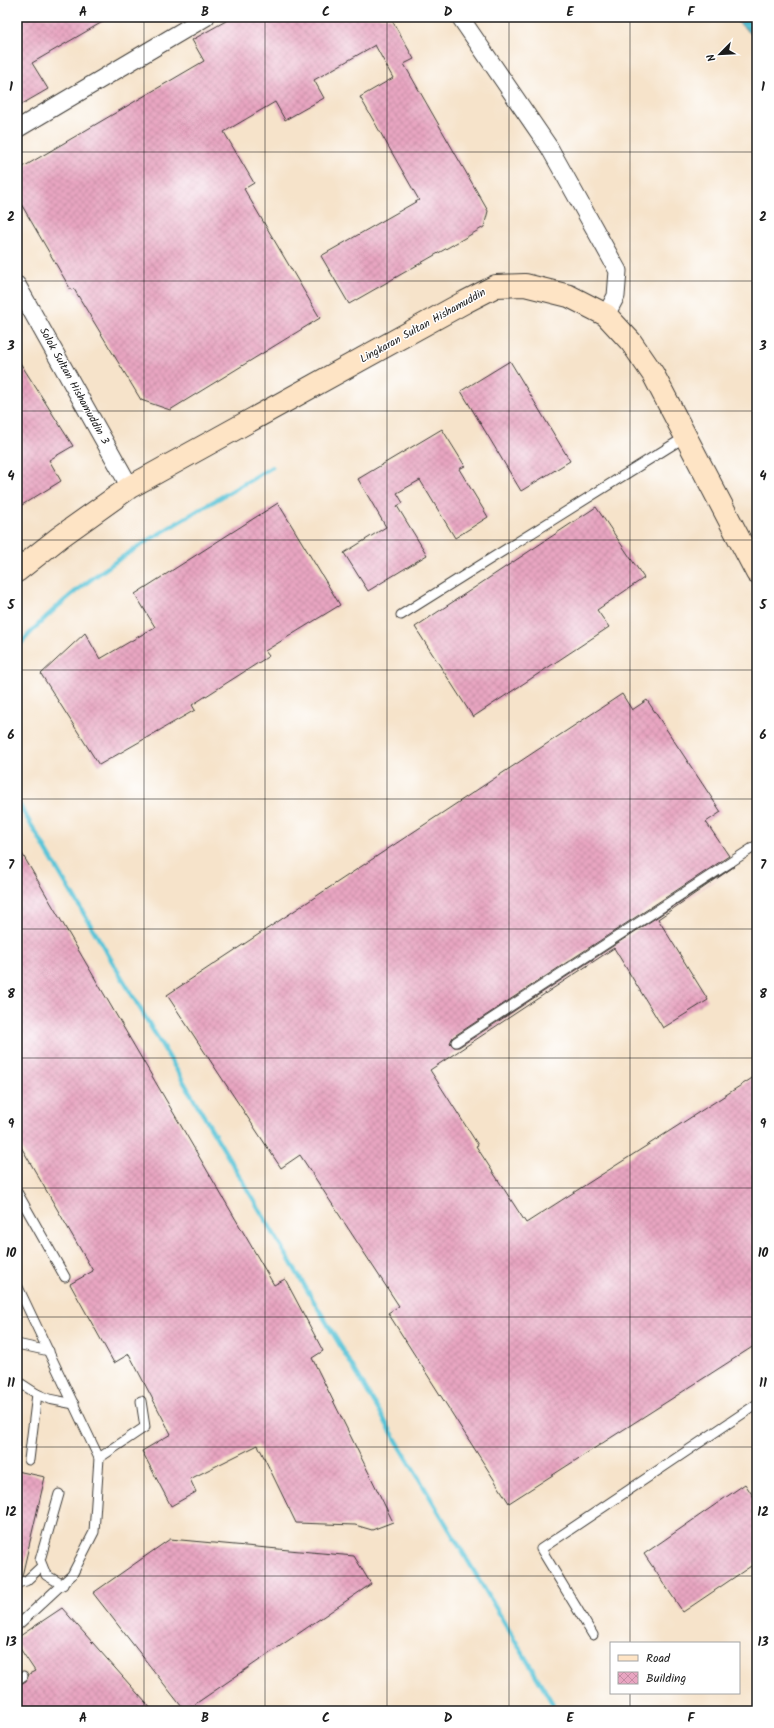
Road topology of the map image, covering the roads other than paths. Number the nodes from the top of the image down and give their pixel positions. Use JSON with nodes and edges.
{"nodes":[{"id":1,"x":206,"y":17,"type":"edge"},
{"id":2,"x":460,"y":17,"type":"edge"},
{"id":3,"x":17,"y":129,"type":"edge"},
{"id":4,"x":17,"y":285,"type":"edge"},
{"id":5,"x":606,"y":315,"type":"junction"},
{"id":6,"x":685,"y":437,"type":"junction"},
{"id":7,"x":130,"y":487,"type":"junction"},
{"id":8,"x":17,"y":571,"type":"edge"},
{"id":9,"x":757,"y":573,"type":"edge"},
{"id":10,"x":401,"y":615,"type":"dead end"},
{"id":11,"x":757,"y":845,"type":"edge"},
{"id":12,"x":456,"y":1042,"type":"dead end"},
{"id":13,"x":17,"y":1192,"type":"edge"},
{"id":14,"x":64,"y":1277,"type":"dead end"},
{"id":15,"x":17,"y":1285,"type":"edge"},
{"id":16,"x":17,"y":1344,"type":"edge"},
{"id":17,"x":49,"y":1351,"type":"junction"},
{"id":18,"x":17,"y":1381,"type":"edge"},
{"id":19,"x":37,"y":1394,"type":"junction"},
{"id":20,"x":141,"y":1401,"type":"dead end"},
{"id":21,"x":74,"y":1404,"type":"junction"},
{"id":22,"x":757,"y":1404,"type":"edge"},
{"id":23,"x":100,"y":1458,"type":"junction"},
{"id":24,"x":29,"y":1460,"type":"dead end"},
{"id":25,"x":59,"y":1494,"type":"dead end"},
{"id":26,"x":42,"y":1566,"type":"junction"},
{"id":27,"x":17,"y":1583,"type":"edge"},
{"id":28,"x":63,"y":1585,"type":"junction"},
{"id":29,"x":17,"y":1626,"type":"edge"},
{"id":30,"x":593,"y":1635,"type":"dead end"}],
"edges":[{"from":1,"to":3,"type":"street"},
{"from":2,"to":5,"type":"street"},
{"from":4,"to":7,"type":"street","name":"Solok Sultan Hishamuddin 3"},
{"from":5,"to":6,"type":"street","name":"Lingkaran Sultan Hishamuddin"},
{"from":5,"to":7,"type":"street","name":"Lingkaran Sultan Hishamuddin"},
{"from":6,"to":9,"type":"street","name":"Lingkaran Sultan Hishamuddin"},
{"from":6,"to":10,"type":"lane"},
{"from":7,"to":8,"type":"street","name":"Lingkaran Sultan Hishamuddin"},
{"from":11,"to":12,"type":"lane"},
{"from":13,"to":14,"type":"lane"},
{"from":15,"to":17,"type":"lane"},
{"from":16,"to":17,"type":"lane"},
{"from":17,"to":21,"type":"lane"},
{"from":18,"to":19,"type":"lane"},
{"from":19,"to":21,"type":"lane"},
{"from":19,"to":24,"type":"lane"},
{"from":20,"to":23,"type":"lane"},
{"from":21,"to":23,"type":"lane"},
{"from":22,"to":30,"type":"lane"},
{"from":23,"to":28,"type":"lane"},
{"from":25,"to":26,"type":"lane"},
{"from":26,"to":27,"type":"lane"},
{"from":26,"to":28,"type":"lane"},
{"from":28,"to":29,"type":"lane"}]}
